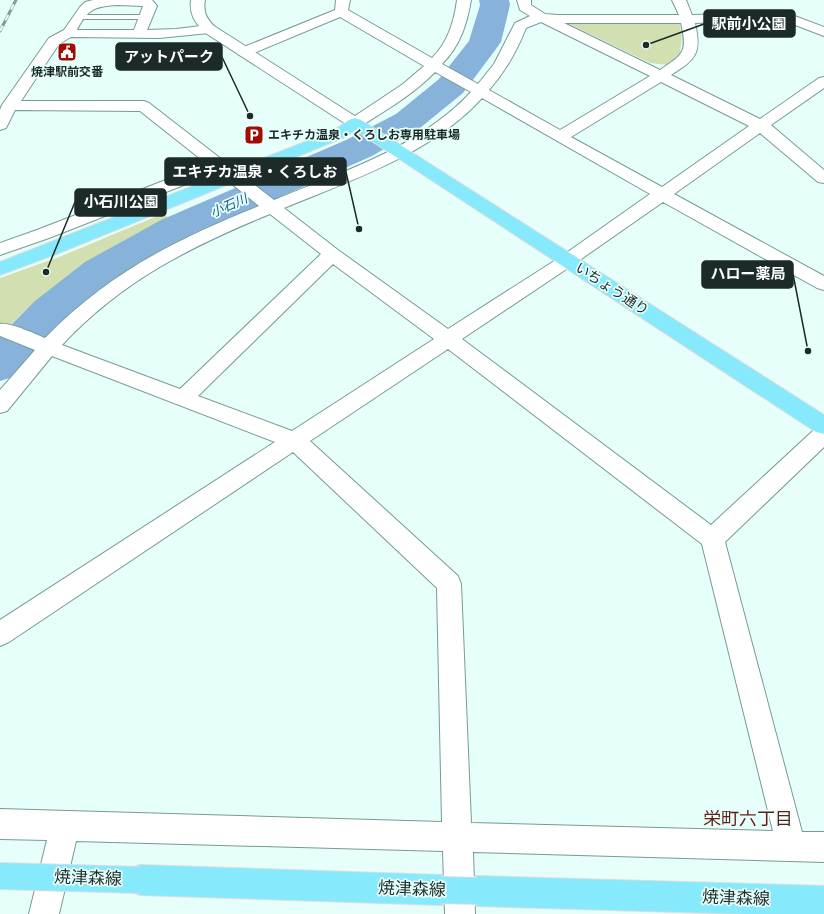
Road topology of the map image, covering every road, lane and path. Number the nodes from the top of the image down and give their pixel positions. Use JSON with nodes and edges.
{"nodes":[{"id":1,"x":198,"y":0,"type":"edge"},
{"id":2,"x":464,"y":0,"type":"edge"},
{"id":3,"x":524,"y":0,"type":"edge"},
{"id":4,"x":679,"y":0,"type":"edge"},
{"id":5,"x":342,"y":6,"type":"edge"},
{"id":6,"x":541,"y":17,"type":"junction"},
{"id":7,"x":687,"y":19,"type":"junction"},
{"id":8,"x":209,"y":29,"type":"junction"},
{"id":9,"x":71,"y":32,"type":"junction"},
{"id":10,"x":824,"y":32,"type":"edge"},
{"id":11,"x":140,"y":34,"type":"junction"},
{"id":12,"x":244,"y":52,"type":"junction"},
{"id":13,"x":439,"y":67,"type":"junction"},
{"id":14,"x":662,"y":75,"type":"junction"},
{"id":15,"x":824,"y":81,"type":"edge"},
{"id":16,"x":475,"y":88,"type":"junction"},
{"id":17,"x":10,"y":105,"type":"junction"},
{"id":18,"x":0,"y":125,"type":"edge"},
{"id":19,"x":762,"y":126,"type":"junction"},
{"id":20,"x":361,"y":127,"type":"junction"},
{"id":21,"x":560,"y":137,"type":"junction"},
{"id":22,"x":394,"y":148,"type":"junction"},
{"id":23,"x":219,"y":165,"type":"junction"},
{"id":24,"x":824,"y":178,"type":"edge"},
{"id":25,"x":237,"y":179,"type":"junction"},
{"id":26,"x":662,"y":193,"type":"junction"},
{"id":27,"x":271,"y":206,"type":"junction"},
{"id":28,"x":0,"y":249,"type":"edge"},
{"id":29,"x":332,"y":254,"type":"junction"},
{"id":30,"x":568,"y":260,"type":"junction"},
{"id":31,"x":0,"y":269,"type":"edge"},
{"id":32,"x":824,"y":284,"type":"edge"},
{"id":33,"x":3,"y":330,"type":"dead end"},
{"id":34,"x":448,"y":339,"type":"junction"},
{"id":35,"x":44,"y":345,"type":"junction"},
{"id":36,"x":184,"y":398,"type":"junction"},
{"id":37,"x":0,"y":404,"type":"edge"},
{"id":38,"x":824,"y":426,"type":"edge"},
{"id":39,"x":824,"y":434,"type":"edge"},
{"id":40,"x":294,"y":440,"type":"junction"},
{"id":41,"x":712,"y":539,"type":"junction"},
{"id":42,"x":0,"y":634,"type":"edge"},
{"id":43,"x":0,"y":824,"type":"edge"},
{"id":44,"x":65,"y":825,"type":"junction"},
{"id":45,"x":457,"y":836,"type":"junction"},
{"id":46,"x":791,"y":846,"type":"junction"},
{"id":47,"x":824,"y":847,"type":"edge"},
{"id":48,"x":0,"y":876,"type":"edge"},
{"id":49,"x":824,"y":901,"type":"edge"},
{"id":50,"x":468,"y":903,"type":"edge"},
{"id":51,"x":44,"y":914,"type":"edge"}],
"edges":[{"from":1,"to":8,"type":"street"},
{"from":2,"to":13,"type":"street"},
{"from":3,"to":6,"type":"street"},
{"from":4,"to":7,"type":"street"},
{"from":5,"to":12,"type":"street"},
{"from":5,"to":13,"type":"street"},
{"from":6,"to":7,"type":"street"},
{"from":6,"to":14,"type":"street"},
{"from":6,"to":16,"type":"street"},
{"from":7,"to":10,"type":"street"},
{"from":7,"to":14,"type":"street"},
{"from":8,"to":11,"type":"street"},
{"from":8,"to":12,"type":"street"},
{"from":9,"to":11,"type":"street"},
{"from":9,"to":11,"type":"street"},
{"from":9,"to":17,"type":"street"},
{"from":12,"to":20,"type":"street"},
{"from":13,"to":16,"type":"street"},
{"from":13,"to":20,"type":"street"},
{"from":14,"to":19,"type":"street"},
{"from":14,"to":21,"type":"street"},
{"from":15,"to":19,"type":"street"},
{"from":16,"to":21,"type":"street"},
{"from":16,"to":22,"type":"street"},
{"from":17,"to":18,"type":"street"},
{"from":17,"to":23,"type":"street"},
{"from":19,"to":24,"type":"street"},
{"from":19,"to":26,"type":"street"},
{"from":20,"to":22,"type":"main road","name":"いちょう通り"},
{"from":20,"to":25,"type":"main road"},
{"from":21,"to":26,"type":"street"},
{"from":22,"to":27,"type":"street"},
{"from":22,"to":30,"type":"main road","name":"いちょう通り"},
{"from":23,"to":25,"type":"street"},
{"from":23,"to":28,"type":"street"},
{"from":25,"to":27,"type":"street"},
{"from":25,"to":31,"type":"main road"},
{"from":26,"to":30,"type":"street"},
{"from":26,"to":32,"type":"street"},
{"from":27,"to":29,"type":"street"},
{"from":27,"to":35,"type":"street"},
{"from":29,"to":34,"type":"street"},
{"from":29,"to":36,"type":"street"},
{"from":30,"to":34,"type":"street"},
{"from":30,"to":38,"type":"main road","name":"いちょう通り"},
{"from":33,"to":35,"type":"street"},
{"from":34,"to":40,"type":"street"},
{"from":34,"to":41,"type":"street"},
{"from":35,"to":36,"type":"street"},
{"from":35,"to":37,"type":"street"},
{"from":36,"to":40,"type":"street"},
{"from":39,"to":41,"type":"street"},
{"from":40,"to":42,"type":"street"},
{"from":40,"to":45,"type":"street"},
{"from":41,"to":46,"type":"street"},
{"from":43,"to":44,"type":"street"},
{"from":44,"to":45,"type":"street"},
{"from":44,"to":51,"type":"street"},
{"from":45,"to":46,"type":"street"},
{"from":45,"to":50,"type":"street"},
{"from":46,"to":47,"type":"street"},
{"from":48,"to":50,"type":"main road","name":"焼津森線","bridge":true},
{"from":49,"to":50,"type":"main road","name":"焼津森線"}]}
